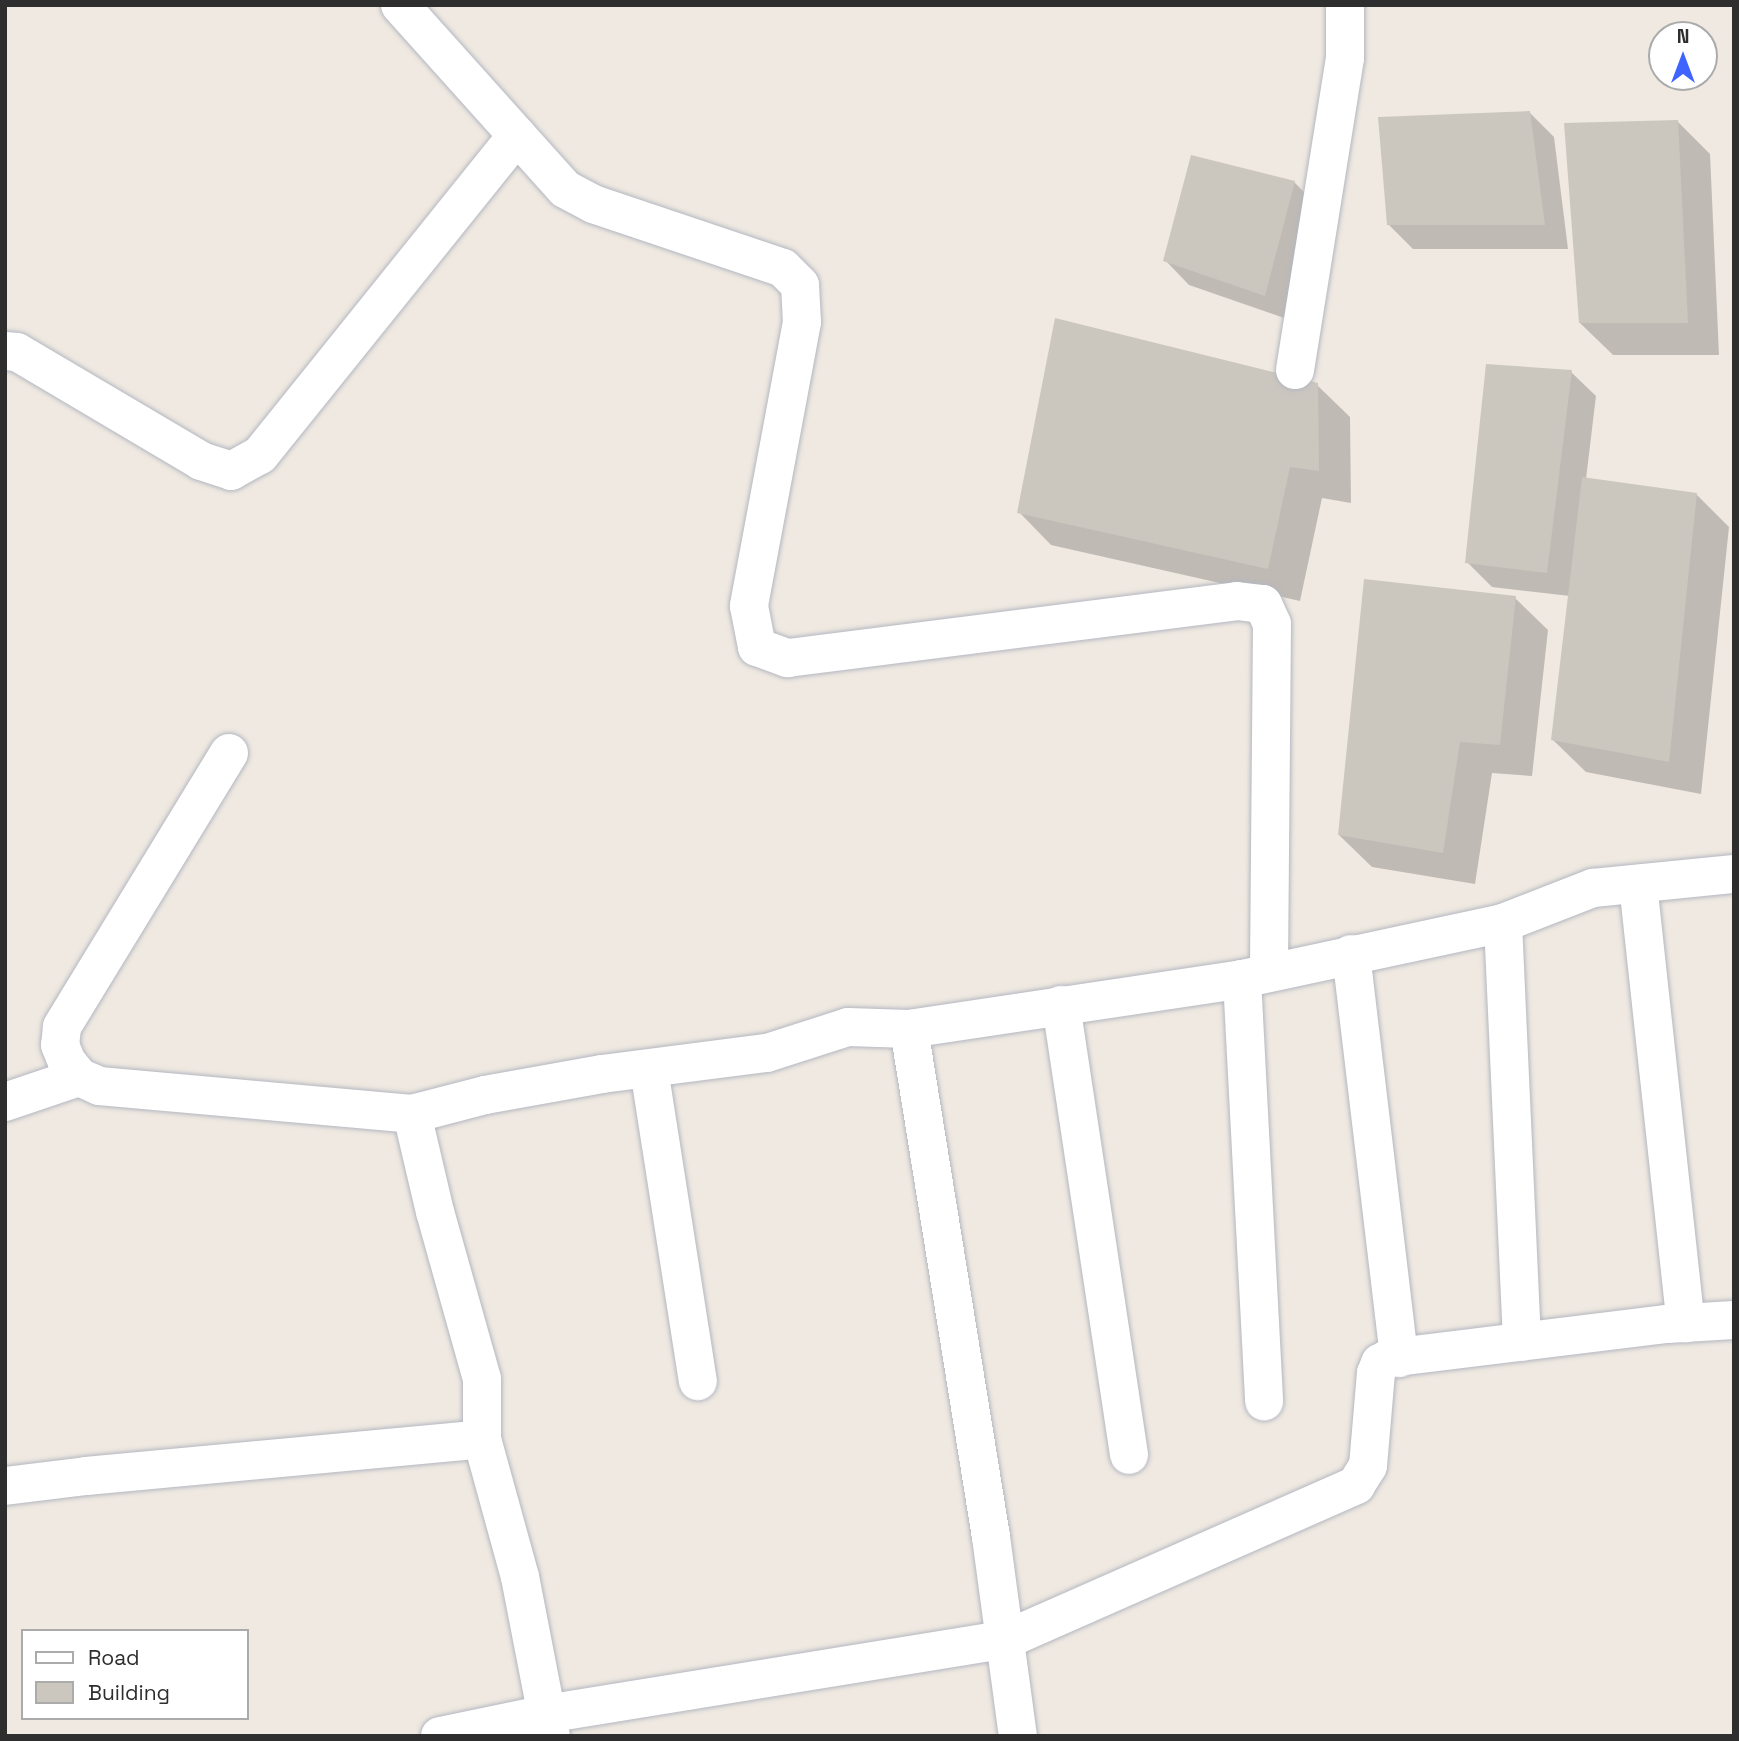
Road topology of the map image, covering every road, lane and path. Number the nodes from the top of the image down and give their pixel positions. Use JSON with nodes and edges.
{"nodes":[{"id":1,"x":400,"y":5,"type":"edge"},
{"id":2,"x":1345,"y":5,"type":"edge"},
{"id":3,"x":517,"y":135,"type":"junction"},
{"id":4,"x":5,"y":351,"type":"edge"},
{"id":5,"x":1295,"y":370,"type":"dead end"},
{"id":6,"x":229,"y":753,"type":"dead end"},
{"id":7,"x":1734,"y":874,"type":"edge"},
{"id":8,"x":1638,"y":884,"type":"junction"},
{"id":9,"x":1503,"y":923,"type":"junction"},
{"id":10,"x":1351,"y":954,"type":"junction"},
{"id":11,"x":1256,"y":975,"type":"junction"},
{"id":12,"x":1061,"y":1005,"type":"junction"},
{"id":13,"x":909,"y":1029,"type":"junction"},
{"id":14,"x":649,"y":1069,"type":"junction"},
{"id":15,"x":79,"y":1077,"type":"junction"},
{"id":16,"x":5,"y":1101,"type":"edge"},
{"id":17,"x":412,"y":1114,"type":"junction"},
{"id":18,"x":1734,"y":1320,"type":"edge"},
{"id":19,"x":1686,"y":1323,"type":"junction"},
{"id":20,"x":1522,"y":1342,"type":"junction"},
{"id":21,"x":1399,"y":1358,"type":"junction"},
{"id":22,"x":698,"y":1381,"type":"dead end"},
{"id":23,"x":1264,"y":1401,"type":"dead end"},
{"id":24,"x":482,"y":1438,"type":"junction"},
{"id":25,"x":1129,"y":1455,"type":"dead end"},
{"id":26,"x":5,"y":1486,"type":"edge"},
{"id":27,"x":1005,"y":1640,"type":"junction"},
{"id":28,"x":548,"y":1725,"type":"edge"},
{"id":29,"x":440,"y":1736,"type":"edge"},
{"id":30,"x":1018,"y":1736,"type":"edge"}],
"edges":[{"from":1,"to":3,"type":"street"},
{"from":2,"to":5,"type":"street"},
{"from":3,"to":4,"type":"street"},
{"from":3,"to":11,"type":"street"},
{"from":6,"to":15,"type":"street"},
{"from":7,"to":8,"type":"street"},
{"from":8,"to":9,"type":"street"},
{"from":8,"to":19,"type":"street"},
{"from":9,"to":10,"type":"street"},
{"from":9,"to":20,"type":"street"},
{"from":10,"to":11,"type":"street"},
{"from":10,"to":21,"type":"street"},
{"from":11,"to":12,"type":"street"},
{"from":11,"to":23,"type":"street"},
{"from":12,"to":13,"type":"street"},
{"from":12,"to":25,"type":"street"},
{"from":13,"to":14,"type":"street"},
{"from":13,"to":27,"type":"street"},
{"from":14,"to":17,"type":"street"},
{"from":14,"to":22,"type":"street"},
{"from":15,"to":16,"type":"street"},
{"from":15,"to":17,"type":"street"},
{"from":17,"to":24,"type":"street"},
{"from":18,"to":19,"type":"street"},
{"from":19,"to":20,"type":"street"},
{"from":20,"to":21,"type":"street"},
{"from":21,"to":27,"type":"street"},
{"from":24,"to":26,"type":"street"},
{"from":24,"to":28,"type":"street"},
{"from":27,"to":28,"type":"street"},
{"from":27,"to":30,"type":"street"},
{"from":28,"to":29,"type":"street"}]}
